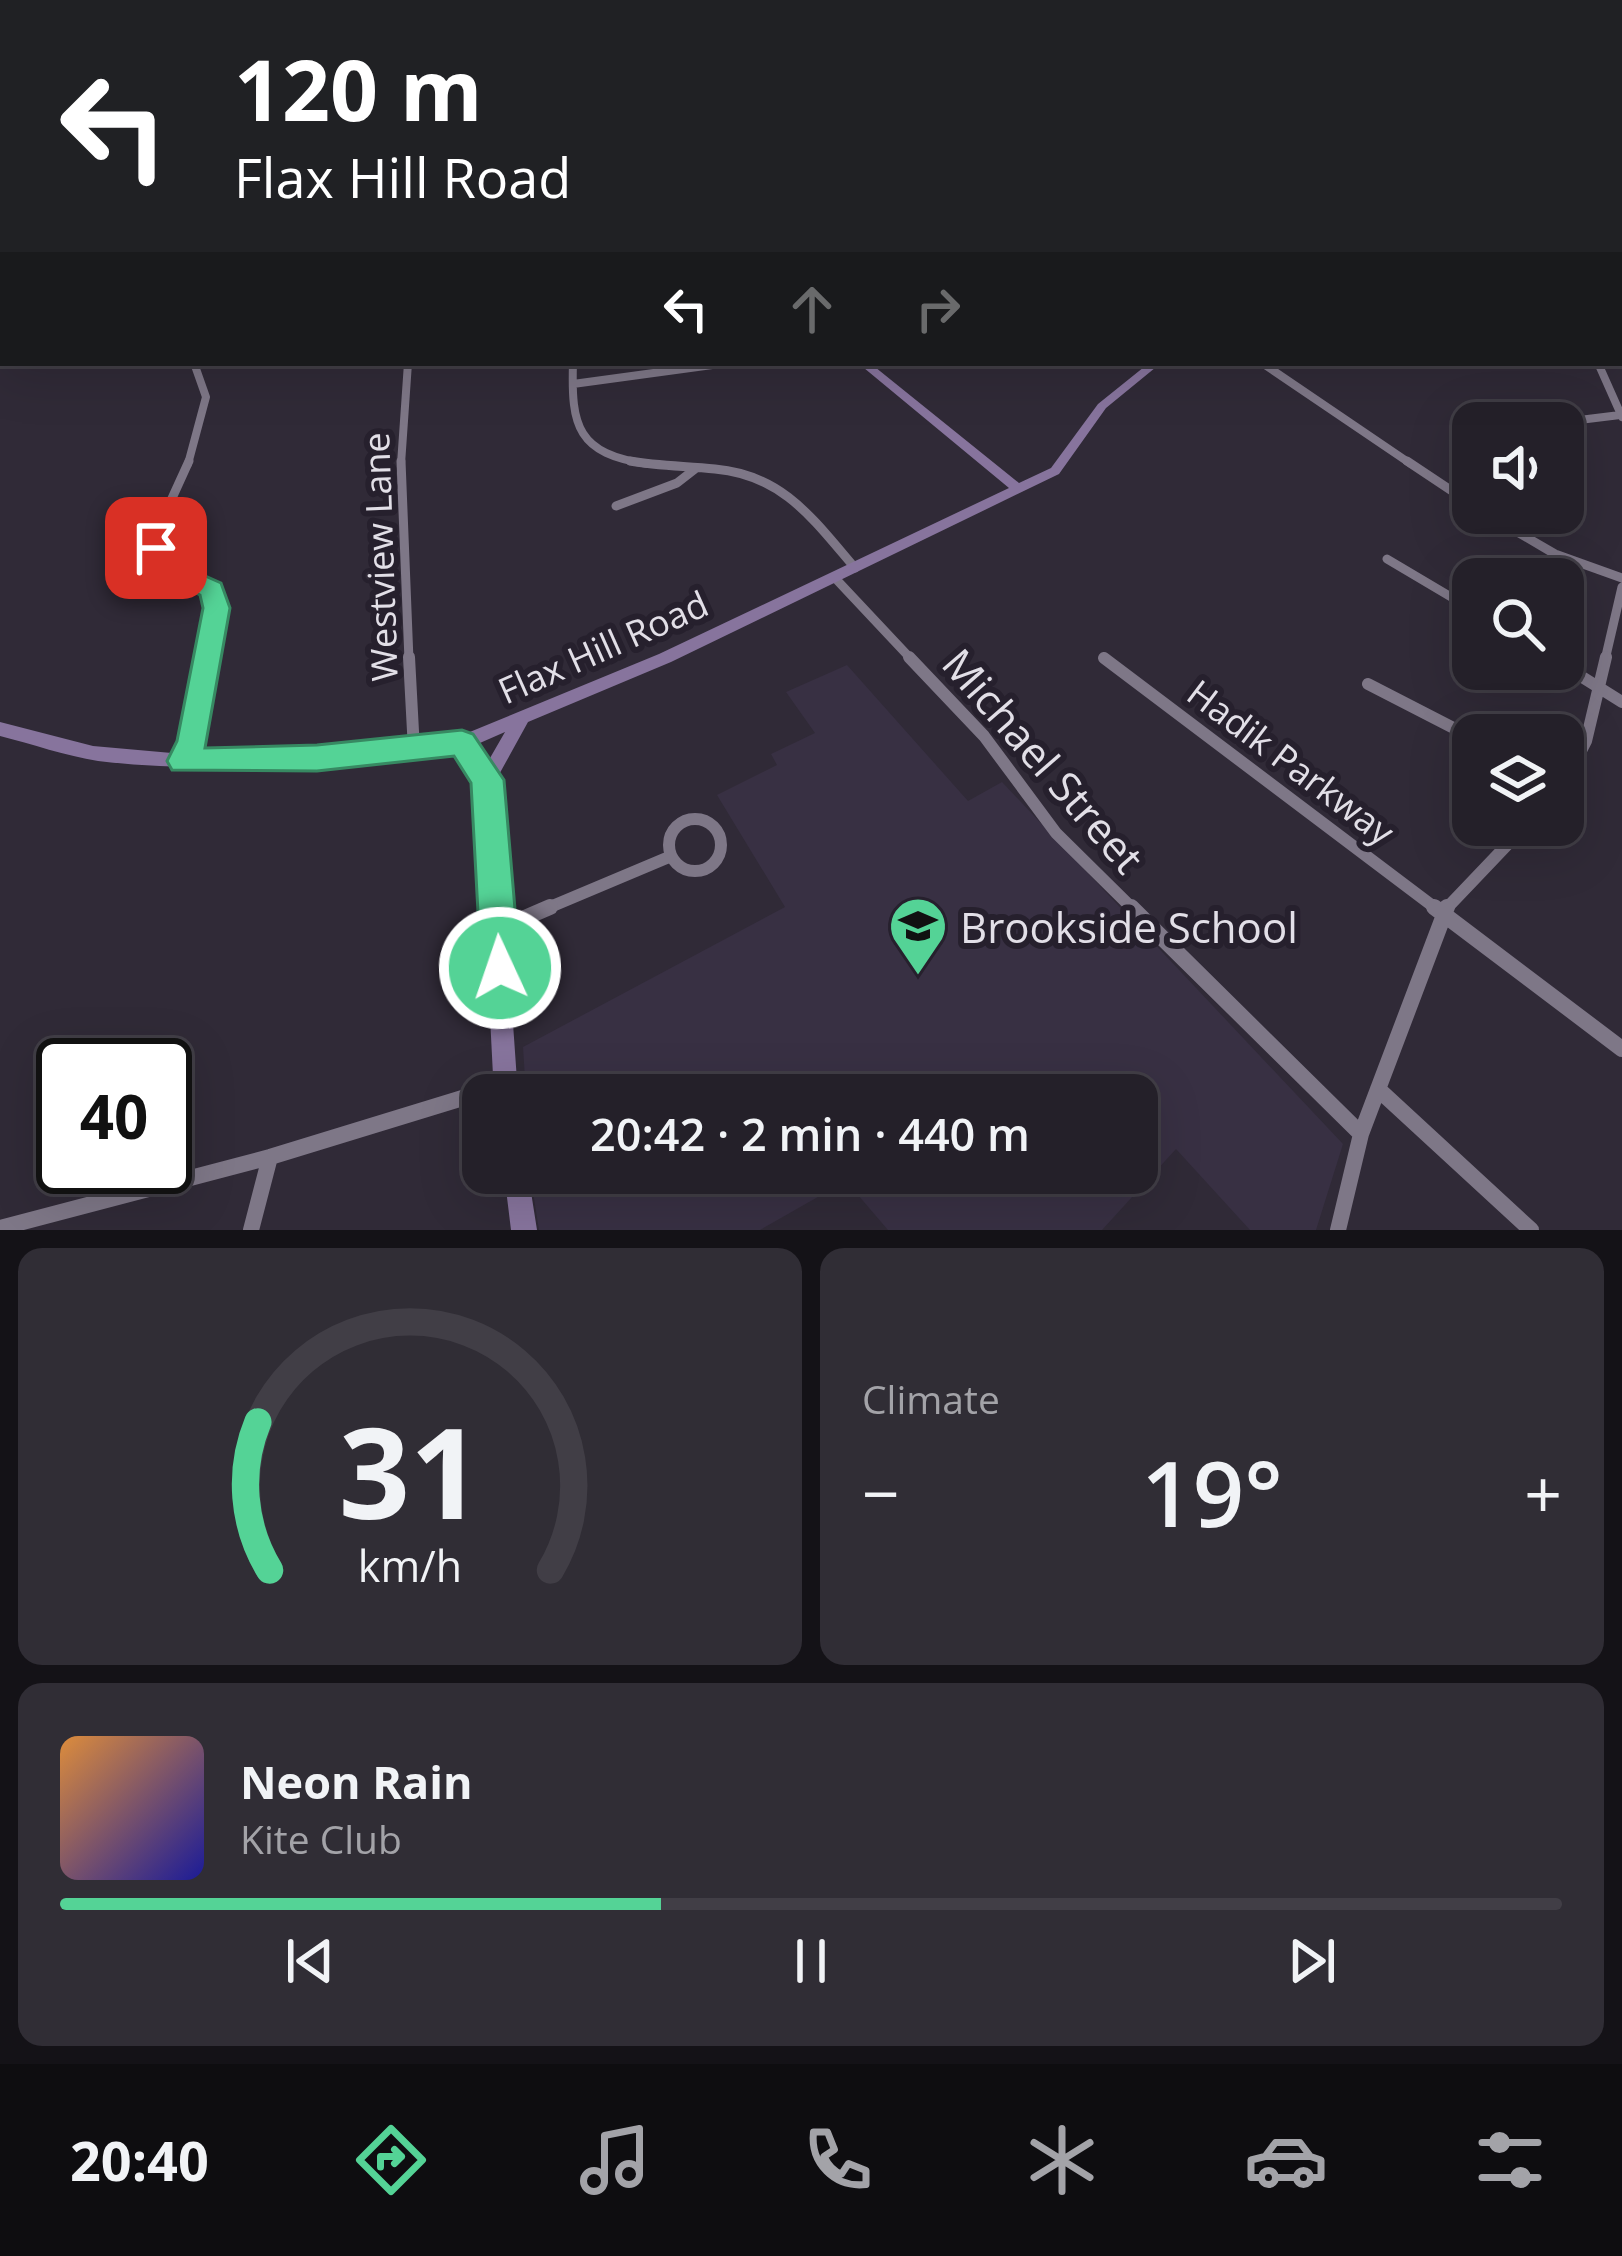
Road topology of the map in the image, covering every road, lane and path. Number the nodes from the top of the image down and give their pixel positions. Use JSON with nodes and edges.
{"nodes":[{"id":1,"x":196,"y":366,"type":"edge"},
{"id":2,"x":408,"y":366,"type":"edge"},
{"id":3,"x":573,"y":366,"type":"edge"},
{"id":4,"x":705,"y":366,"type":"edge"},
{"id":5,"x":867,"y":366,"type":"edge"},
{"id":6,"x":1152,"y":366,"type":"edge"},
{"id":7,"x":1267,"y":366,"type":"edge"},
{"id":8,"x":1599,"y":366,"type":"edge"},
{"id":9,"x":573,"y":384,"type":"junction"},
{"id":10,"x":1621,"y":416,"type":"edge"},
{"id":11,"x":1584,"y":420,"type":"edge"},
{"id":12,"x":695,"y":469,"type":"junction"},
{"id":13,"x":1018,"y":489,"type":"junction"},
{"id":14,"x":1452,"y":489,"type":"edge"},
{"id":15,"x":616,"y":506,"type":"dead end"},
{"id":16,"x":1521,"y":534,"type":"edge"},
{"id":17,"x":1387,"y":559,"type":"dead end"},
{"id":18,"x":855,"y":568,"type":"junction"},
{"id":19,"x":835,"y":578,"type":"junction"},
{"id":20,"x":1622,"y":589,"type":"edge"},
{"id":21,"x":1452,"y":598,"type":"edge"},
{"id":22,"x":1104,"y":658,"type":"dead end"},
{"id":23,"x":1584,"y":678,"type":"edge"},
{"id":24,"x":1368,"y":684,"type":"dead end"},
{"id":25,"x":1601,"y":688,"type":"junction"},
{"id":26,"x":1622,"y":702,"type":"edge"},
{"id":27,"x":520,"y":721,"type":"junction"},
{"id":28,"x":1452,"y":727,"type":"edge"},
{"id":29,"x":0,"y":729,"type":"edge"},
{"id":30,"x":1584,"y":732,"type":"edge"},
{"id":31,"x":462,"y":743,"type":"junction"},
{"id":32,"x":414,"y":750,"type":"junction"},
{"id":33,"x":183,"y":761,"type":"junction"},
{"id":34,"x":488,"y":780,"type":"junction"},
{"id":35,"x":1506,"y":846,"type":"edge"},
{"id":36,"x":668,"y":857,"type":"junction"},
{"id":37,"x":1442,"y":914,"type":"junction"},
{"id":38,"x":499,"y":929,"type":"junction"},
{"id":39,"x":1622,"y":1049,"type":"edge"},
{"id":40,"x":505,"y":1074,"type":"edge"},
{"id":41,"x":1378,"y":1089,"type":"junction"},
{"id":42,"x":462,"y":1102,"type":"edge"},
{"id":43,"x":1361,"y":1134,"type":"junction"},
{"id":44,"x":270,"y":1157,"type":"junction"},
{"id":45,"x":519,"y":1194,"type":"edge"},
{"id":46,"x":0,"y":1228,"type":"edge"},
{"id":47,"x":251,"y":1230,"type":"edge"},
{"id":48,"x":524,"y":1230,"type":"edge"},
{"id":49,"x":1338,"y":1230,"type":"edge"},
{"id":50,"x":1531,"y":1230,"type":"edge"}],
"edges":[{"from":1,"to":33,"type":"street"},
{"from":2,"to":32,"type":"street","name":"Westview Lane"},
{"from":3,"to":9,"type":"street"},
{"from":4,"to":9,"type":"street"},
{"from":5,"to":13,"type":"main road"},
{"from":6,"to":13,"type":"main road","name":"Flax Hill Road"},
{"from":7,"to":14,"type":"street"},
{"from":8,"to":10,"type":"street"},
{"from":9,"to":12,"type":"street"},
{"from":10,"to":11,"type":"street"},
{"from":12,"to":15,"type":"street"},
{"from":12,"to":18,"type":"street"},
{"from":13,"to":18,"type":"main road","name":"Flax Hill Road"},
{"from":16,"to":20,"type":"street"},
{"from":17,"to":21,"type":"street"},
{"from":18,"to":19,"type":"main road","name":"Flax Hill Road"},
{"from":19,"to":27,"type":"main road","name":"Flax Hill Road"},
{"from":19,"to":43,"type":"street","name":"Michael Street"},
{"from":20,"to":25,"type":"street"},
{"from":22,"to":37,"type":"street","name":"Hadik Parkway"},
{"from":23,"to":25,"type":"street"},
{"from":24,"to":28,"type":"street"},
{"from":25,"to":26,"type":"street"},
{"from":25,"to":30,"type":"street"},
{"from":27,"to":31,"type":"main road","name":"Flax Hill Road"},
{"from":27,"to":34,"type":"main road"},
{"from":29,"to":33,"type":"main road","name":"Flax Hill Road"},
{"from":31,"to":32,"type":"main road","name":"Flax Hill Road"},
{"from":31,"to":34,"type":"main road"},
{"from":32,"to":33,"type":"main road","name":"Flax Hill Road"},
{"from":34,"to":38,"type":"main road"},
{"from":35,"to":37,"type":"street"},
{"from":36,"to":36,"type":"street"},
{"from":36,"to":38,"type":"street"},
{"from":37,"to":39,"type":"street","name":"Hadik Parkway"},
{"from":37,"to":41,"type":"street"},
{"from":38,"to":40,"type":"main road"},
{"from":41,"to":43,"type":"street"},
{"from":41,"to":50,"type":"street"},
{"from":42,"to":44,"type":"street"},
{"from":43,"to":49,"type":"street"},
{"from":44,"to":46,"type":"street"},
{"from":44,"to":47,"type":"street"},
{"from":45,"to":48,"type":"main road"}]}
